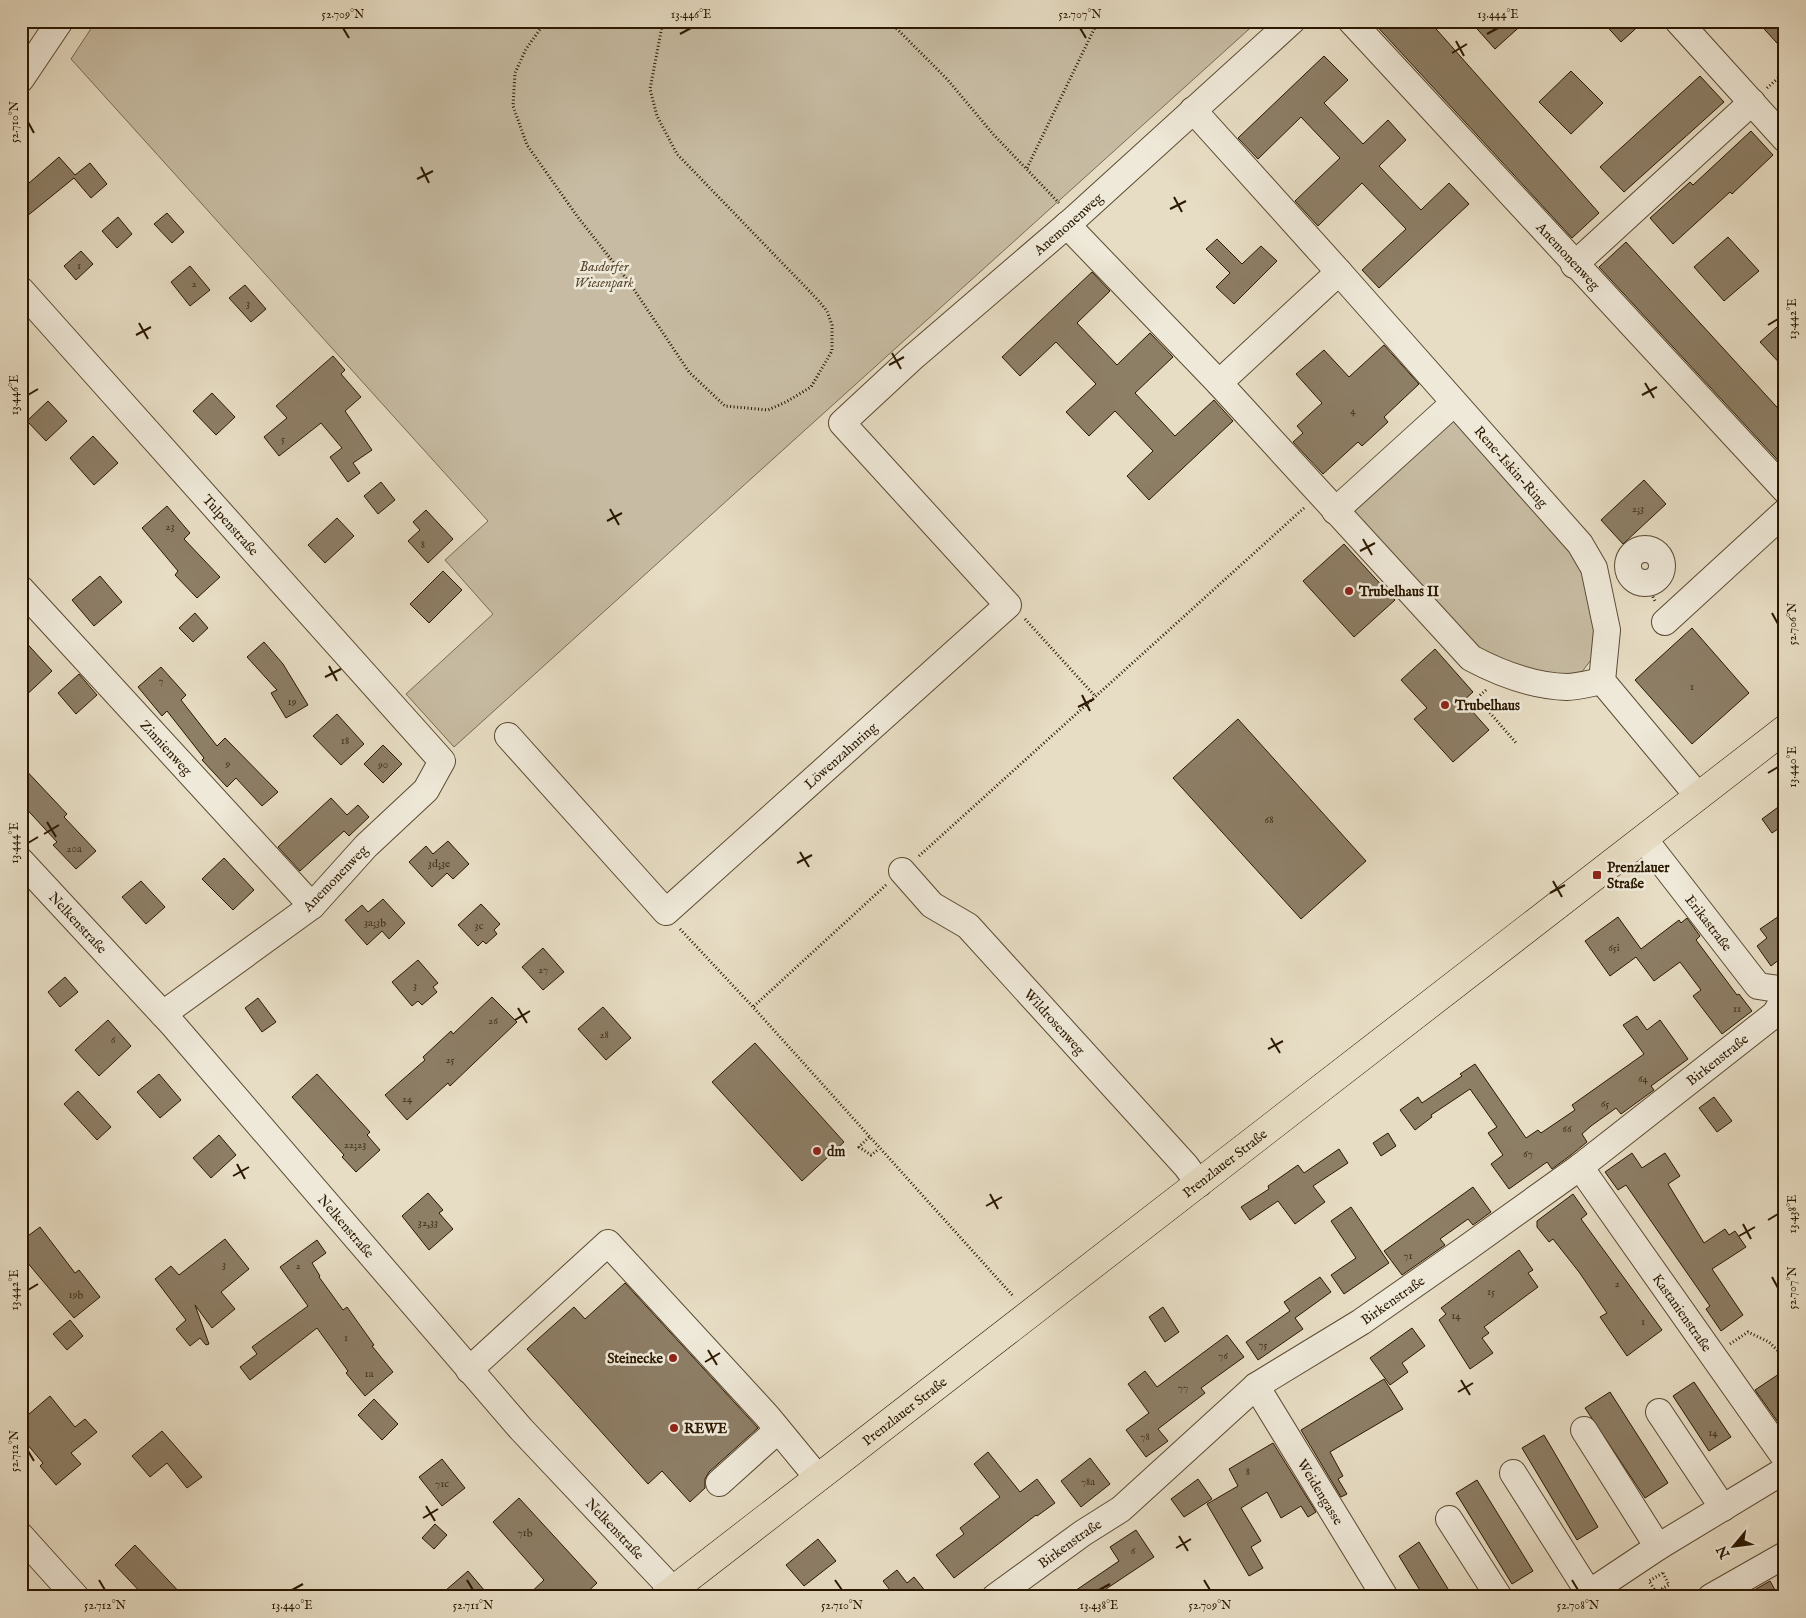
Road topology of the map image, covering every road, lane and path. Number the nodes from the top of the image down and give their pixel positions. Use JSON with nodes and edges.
{"nodes":[{"id":1,"x":60,"y":21,"type":"edge"},
{"id":2,"x":546,"y":21,"type":"edge"},
{"id":3,"x":663,"y":21,"type":"edge"},
{"id":4,"x":889,"y":21,"type":"edge"},
{"id":5,"x":1098,"y":21,"type":"edge"},
{"id":6,"x":1292,"y":21,"type":"edge"},
{"id":7,"x":1351,"y":21,"type":"edge"},
{"id":8,"x":1678,"y":21,"type":"edge"},
{"id":9,"x":21,"y":79,"type":"edge"},
{"id":10,"x":1752,"y":102,"type":"junction"},
{"id":11,"x":1193,"y":110,"type":"junction"},
{"id":12,"x":1785,"y":138,"type":"edge"},
{"id":13,"x":1027,"y":168,"type":"junction"},
{"id":14,"x":1070,"y":222,"type":"junction"},
{"id":15,"x":1574,"y":264,"type":"junction"},
{"id":16,"x":1340,"y":272,"type":"junction"},
{"id":17,"x":21,"y":290,"type":"edge"},
{"id":18,"x":1219,"y":383,"type":"junction"},
{"id":19,"x":1454,"y":404,"type":"junction"},
{"id":20,"x":1785,"y":490,"type":"edge"},
{"id":21,"x":1327,"y":502,"type":"junction"},
{"id":22,"x":1785,"y":512,"type":"edge"},
{"id":23,"x":21,"y":589,"type":"edge"},
{"id":24,"x":1601,"y":599,"type":"junction"},
{"id":25,"x":1008,"y":605,"type":"junction"},
{"id":26,"x":1500,"y":672,"type":"junction"},
{"id":27,"x":1602,"y":680,"type":"junction"},
{"id":28,"x":1095,"y":696,"type":"junction"},
{"id":29,"x":1785,"y":729,"type":"edge"},
{"id":30,"x":508,"y":736,"type":"dead end"},
{"id":31,"x":1517,"y":744,"type":"dead end"},
{"id":32,"x":442,"y":760,"type":"joint"},
{"id":33,"x":1698,"y":796,"type":"junction"},
{"id":34,"x":1644,"y":839,"type":"junction"},
{"id":35,"x":21,"y":861,"type":"edge"},
{"id":36,"x":902,"y":871,"type":"junction"},
{"id":37,"x":312,"y":906,"type":"junction"},
{"id":38,"x":666,"y":912,"type":"junction"},
{"id":39,"x":1785,"y":990,"type":"edge"},
{"id":40,"x":1785,"y":997,"type":"edge"},
{"id":41,"x":752,"y":1007,"type":"junction"},
{"id":42,"x":163,"y":1014,"type":"junction"},
{"id":43,"x":869,"y":1137,"type":"junction"},
{"id":44,"x":879,"y":1149,"type":"junction"},
{"id":45,"x":1580,"y":1167,"type":"junction"},
{"id":46,"x":1199,"y":1184,"type":"junction"},
{"id":47,"x":1015,"y":1297,"type":"dead end"},
{"id":48,"x":1713,"y":1356,"type":"junction"},
{"id":49,"x":1785,"y":1358,"type":"edge"},
{"id":50,"x":469,"y":1370,"type":"junction"},
{"id":51,"x":1256,"y":1386,"type":"junction"},
{"id":52,"x":1659,"y":1412,"type":"dead end"},
{"id":53,"x":778,"y":1430,"type":"junction"},
{"id":54,"x":1584,"y":1430,"type":"dead end"},
{"id":55,"x":1785,"y":1458,"type":"edge"},
{"id":56,"x":1785,"y":1470,"type":"edge"},
{"id":57,"x":1513,"y":1473,"type":"dead end"},
{"id":58,"x":818,"y":1478,"type":"junction"},
{"id":59,"x":718,"y":1483,"type":"dead end"},
{"id":60,"x":1722,"y":1508,"type":"junction"},
{"id":61,"x":1449,"y":1519,"type":"dead end"},
{"id":62,"x":21,"y":1536,"type":"edge"},
{"id":63,"x":1658,"y":1547,"type":"junction"},
{"id":64,"x":1785,"y":1555,"type":"edge"},
{"id":65,"x":1662,"y":1589,"type":"junction"},
{"id":66,"x":669,"y":1593,"type":"edge"},
{"id":67,"x":1586,"y":1595,"type":"edge"},
{"id":68,"x":76,"y":1597,"type":"edge"},
{"id":69,"x":994,"y":1597,"type":"edge"},
{"id":70,"x":1384,"y":1597,"type":"edge"},
{"id":71,"x":1499,"y":1597,"type":"edge"},
{"id":72,"x":1667,"y":1597,"type":"edge"},
{"id":73,"x":1711,"y":1597,"type":"edge"}],
"edges":[{"from":1,"to":9,"type":"street"},
{"from":2,"to":3,"type":"path"},
{"from":4,"to":13,"type":"path"},
{"from":5,"to":13,"type":"path"},
{"from":6,"to":11,"type":"street","name":"Anemonenweg"},
{"from":7,"to":15,"type":"street","name":"Anemonenweg"},
{"from":8,"to":10,"type":"street"},
{"from":10,"to":12,"type":"street"},
{"from":10,"to":15,"type":"street"},
{"from":11,"to":14,"type":"street","name":"Anemonenweg"},
{"from":11,"to":16,"type":"street","name":"Rene-Iskin-Ring"},
{"from":13,"to":14,"type":"path"},
{"from":14,"to":18,"type":"street"},
{"from":14,"to":25,"type":"street","name":"Anemonenweg"},
{"from":15,"to":20,"type":"street","name":"Anemonenweg"},
{"from":16,"to":18,"type":"street"},
{"from":16,"to":19,"type":"street","name":"Rene-Iskin-Ring"},
{"from":17,"to":32,"type":"street","name":"Tulpenstraße"},
{"from":18,"to":21,"type":"street"},
{"from":19,"to":21,"type":"street"},
{"from":19,"to":24,"type":"street","name":"Rene-Iskin-Ring"},
{"from":21,"to":26,"type":"street"},
{"from":21,"to":28,"type":"path"},
{"from":22,"to":24,"type":"street"},
{"from":23,"to":37,"type":"street","name":"Zinnienweg"},
{"from":24,"to":27,"type":"street","name":"Rene-Iskin-Ring"},
{"from":25,"to":28,"type":"path"},
{"from":25,"to":38,"type":"street","name":"Löwenzahnring"},
{"from":26,"to":27,"type":"street"},
{"from":26,"to":31,"type":"path"},
{"from":27,"to":33,"type":"street"},
{"from":28,"to":36,"type":"path"},
{"from":29,"to":33,"type":"main road","name":"Prenzlauer Straße"},
{"from":30,"to":38,"type":"street"},
{"from":32,"to":37,"type":"street","name":"Anemonenweg"},
{"from":33,"to":34,"type":"main road","name":"Prenzlauer Straße"},
{"from":34,"to":39,"type":"street","name":"Erikastraße"},
{"from":34,"to":46,"type":"main road","name":"Prenzlauer Straße"},
{"from":35,"to":42,"type":"street","name":"Nelkenstraße"},
{"from":36,"to":41,"type":"path"},
{"from":36,"to":46,"type":"street","name":"Wildrosenweg"},
{"from":37,"to":42,"type":"street","name":"Anemonenweg"},
{"from":38,"to":41,"type":"path"},
{"from":40,"to":45,"type":"street","name":"Birkenstraße"},
{"from":41,"to":43,"type":"path"},
{"from":42,"to":50,"type":"street","name":"Nelkenstraße"},
{"from":43,"to":44,"type":"path"},
{"from":43,"to":44,"type":"path"},
{"from":44,"to":47,"type":"path"},
{"from":45,"to":48,"type":"street","name":"Kastanienstraße"},
{"from":45,"to":51,"type":"street","name":"Birkenstraße"},
{"from":46,"to":58,"type":"main road","name":"Prenzlauer Straße"},
{"from":48,"to":49,"type":"path"},
{"from":48,"to":55,"type":"street","name":"Kastanienstraße"},
{"from":50,"to":53,"type":"street"},
{"from":50,"to":66,"type":"street","name":"Nelkenstraße"},
{"from":51,"to":69,"type":"street","name":"Birkenstraße"},
{"from":51,"to":70,"type":"street","name":"Weidengasse"},
{"from":52,"to":60,"type":"street"},
{"from":53,"to":58,"type":"street"},
{"from":53,"to":59,"type":"street"},
{"from":54,"to":63,"type":"street"},
{"from":56,"to":60,"type":"street"},
{"from":57,"to":67,"type":"street"},
{"from":58,"to":66,"type":"main road","name":"Prenzlauer Straße"},
{"from":60,"to":63,"type":"street"},
{"from":61,"to":71,"type":"street"},
{"from":62,"to":68,"type":"street"},
{"from":63,"to":67,"type":"street"},
{"from":64,"to":73,"type":"street"},
{"from":65,"to":65,"type":"path"},
{"from":65,"to":72,"type":"path"}]}
